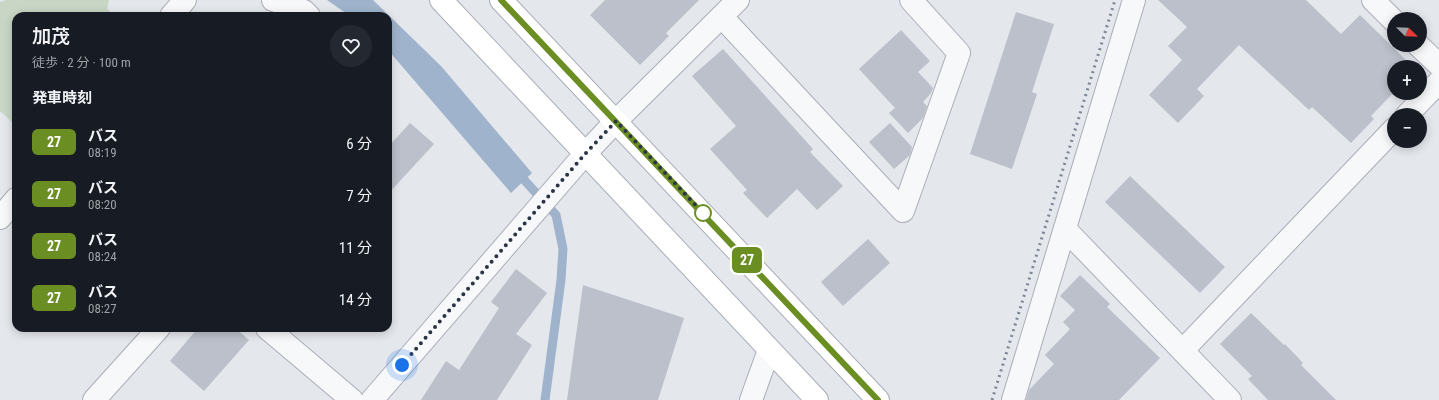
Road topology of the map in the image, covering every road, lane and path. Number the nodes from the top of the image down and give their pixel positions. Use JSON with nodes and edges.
{"nodes":[{"id":1,"x":184,"y":0,"type":"edge"},
{"id":2,"x":273,"y":0,"type":"edge"},
{"id":3,"x":440,"y":0,"type":"edge"},
{"id":4,"x":501,"y":0,"type":"edge"},
{"id":5,"x":738,"y":0,"type":"edge"},
{"id":6,"x":911,"y":0,"type":"edge"},
{"id":7,"x":1134,"y":0,"type":"edge"},
{"id":8,"x":1373,"y":0,"type":"edge"},
{"id":9,"x":174,"y":12,"type":"edge"},
{"id":10,"x":305,"y":12,"type":"edge"},
{"id":11,"x":1387,"y":14,"type":"edge"},
{"id":12,"x":722,"y":17,"type":"junction"},
{"id":13,"x":1425,"y":52,"type":"edge"},
{"id":14,"x":1439,"y":66,"type":"edge"},
{"id":15,"x":1439,"y":82,"type":"edge"},
{"id":16,"x":1414,"y":108,"type":"edge"},
{"id":17,"x":616,"y":121,"type":"junction"},
{"id":18,"x":1387,"y":136,"type":"edge"},
{"id":19,"x":585,"y":154,"type":"junction"},
{"id":20,"x":12,"y":204,"type":"edge"},
{"id":21,"x":0,"y":218,"type":"edge"},
{"id":22,"x":1065,"y":229,"type":"junction"},
{"id":23,"x":155,"y":332,"type":"edge"},
{"id":24,"x":272,"y":332,"type":"edge"},
{"id":25,"x":769,"y":350,"type":"junction"},
{"id":26,"x":1182,"y":350,"type":"junction"},
{"id":27,"x":94,"y":400,"type":"edge"},
{"id":28,"x":352,"y":400,"type":"edge"},
{"id":29,"x":372,"y":400,"type":"edge"},
{"id":30,"x":751,"y":400,"type":"edge"},
{"id":31,"x":816,"y":400,"type":"edge"},
{"id":32,"x":878,"y":400,"type":"edge"},
{"id":33,"x":1013,"y":400,"type":"edge"},
{"id":34,"x":1230,"y":400,"type":"edge"}],
"edges":[{"from":1,"to":9,"type":"street"},
{"from":2,"to":10,"type":"street"},
{"from":3,"to":19,"type":"street"},
{"from":4,"to":17,"type":"street"},
{"from":5,"to":12,"type":"street"},
{"from":6,"to":12,"type":"street"},
{"from":7,"to":22,"type":"street"},
{"from":8,"to":11,"type":"street"},
{"from":12,"to":17,"type":"street"},
{"from":13,"to":14,"type":"street"},
{"from":15,"to":16,"type":"street"},
{"from":17,"to":19,"type":"street"},
{"from":17,"to":32,"type":"street"},
{"from":18,"to":26,"type":"street"},
{"from":19,"to":25,"type":"street"},
{"from":19,"to":29,"type":"street"},
{"from":20,"to":21,"type":"street"},
{"from":22,"to":26,"type":"street"},
{"from":22,"to":33,"type":"street"},
{"from":23,"to":27,"type":"street"},
{"from":24,"to":28,"type":"street"},
{"from":25,"to":30,"type":"street"},
{"from":25,"to":31,"type":"street"},
{"from":26,"to":34,"type":"street"}]}
